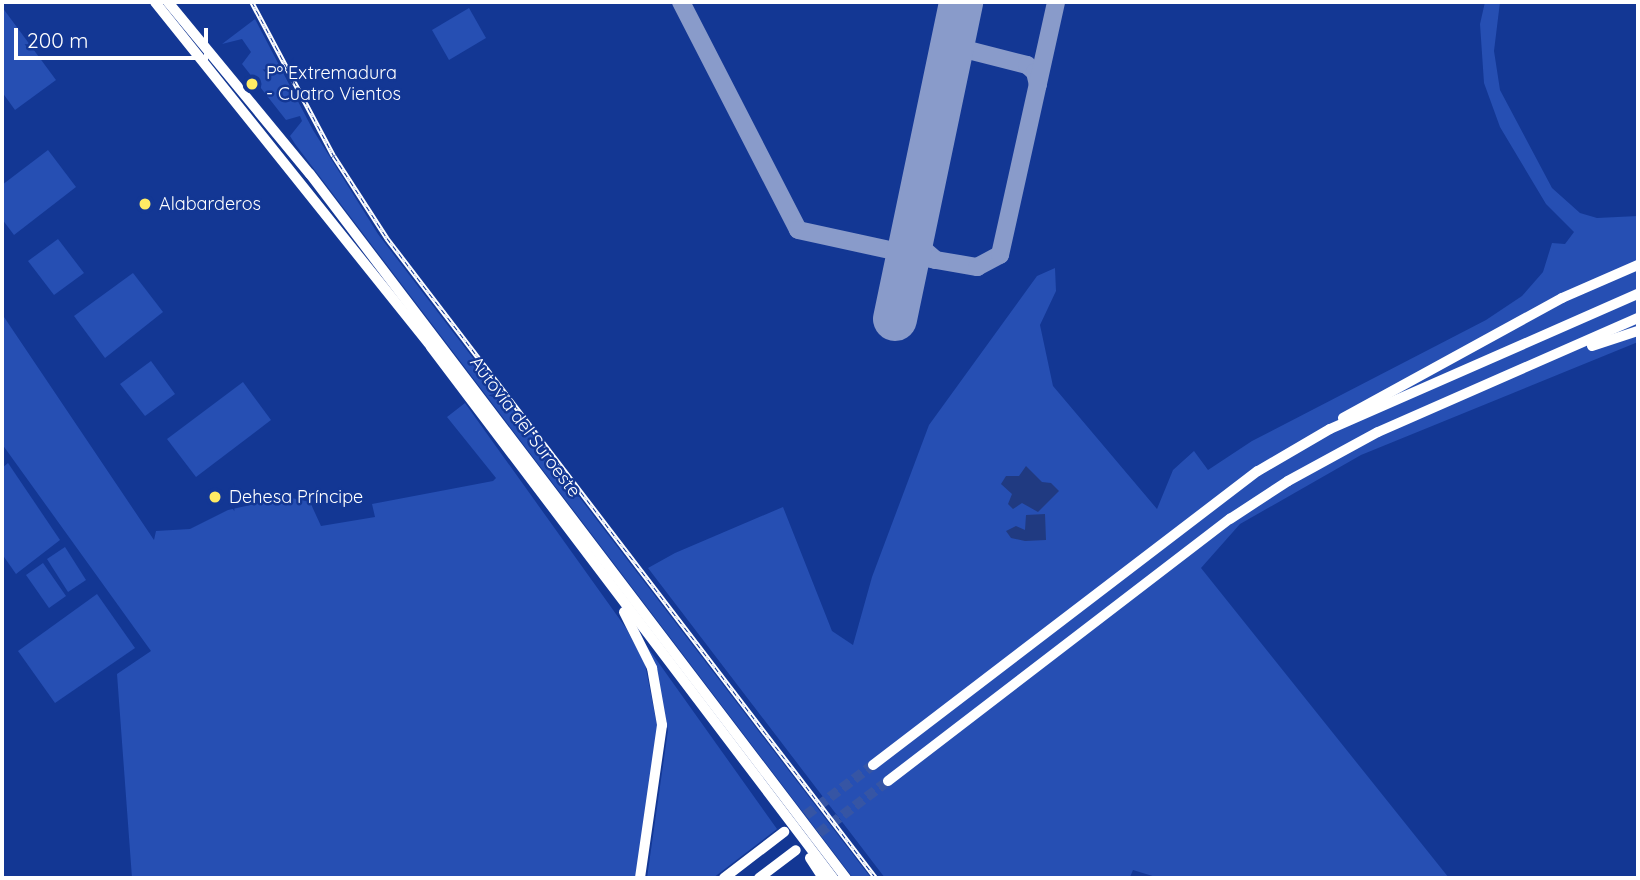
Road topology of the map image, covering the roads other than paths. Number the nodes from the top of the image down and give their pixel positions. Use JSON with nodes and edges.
{"nodes":[{"id":1,"x":148,"y":2,"type":"edge"},
{"id":2,"x":155,"y":2,"type":"edge"},
{"id":3,"x":168,"y":2,"type":"edge"},
{"id":4,"x":195,"y":53,"type":"junction"},
{"id":5,"x":1638,"y":265,"type":"edge"},
{"id":6,"x":1638,"y":294,"type":"edge"},
{"id":7,"x":1638,"y":318,"type":"edge"},
{"id":8,"x":1638,"y":331,"type":"edge"},
{"id":9,"x":1517,"y":371,"type":"junction"},
{"id":10,"x":1330,"y":429,"type":"junction"},
{"id":11,"x":621,"y":603,"type":"junction"},
{"id":12,"x":724,"y":737,"type":"junction"},
{"id":13,"x":873,"y":765,"type":"tunnel mouth"},
{"id":14,"x":888,"y":781,"type":"tunnel mouth"},
{"id":15,"x":784,"y":832,"type":"tunnel mouth"},
{"id":16,"x":640,"y":878,"type":"edge"},
{"id":17,"x":724,"y":878,"type":"edge"},
{"id":18,"x":760,"y":878,"type":"edge"},
{"id":19,"x":772,"y":878,"type":"edge"},
{"id":20,"x":823,"y":878,"type":"edge"},
{"id":21,"x":833,"y":878,"type":"edge"},
{"id":22,"x":846,"y":878,"type":"edge"}],
"edges":[{"from":1,"to":4,"type":"highway"},
{"from":2,"to":4,"type":"highway","name":"Autovía del Suroeste"},
{"from":3,"to":22,"type":"highway","name":"Autovía del Suroeste"},
{"from":4,"to":11,"type":"highway","name":"Autovía del Suroeste"},
{"from":5,"to":10,"type":"highway"},
{"from":6,"to":10,"type":"highway"},
{"from":7,"to":9,"type":"highway"},
{"from":8,"to":9,"type":"highway"},
{"from":9,"to":14,"type":"highway"},
{"from":10,"to":13,"type":"highway"},
{"from":11,"to":12,"type":"highway","name":"Autovía del Suroeste"},
{"from":11,"to":16,"type":"highway"},
{"from":12,"to":20,"type":"highway"},
{"from":12,"to":21,"type":"highway","name":"Autovía del Suroeste"},
{"from":15,"to":17,"type":"highway"},
{"from":18,"to":19,"type":"highway"}]}
